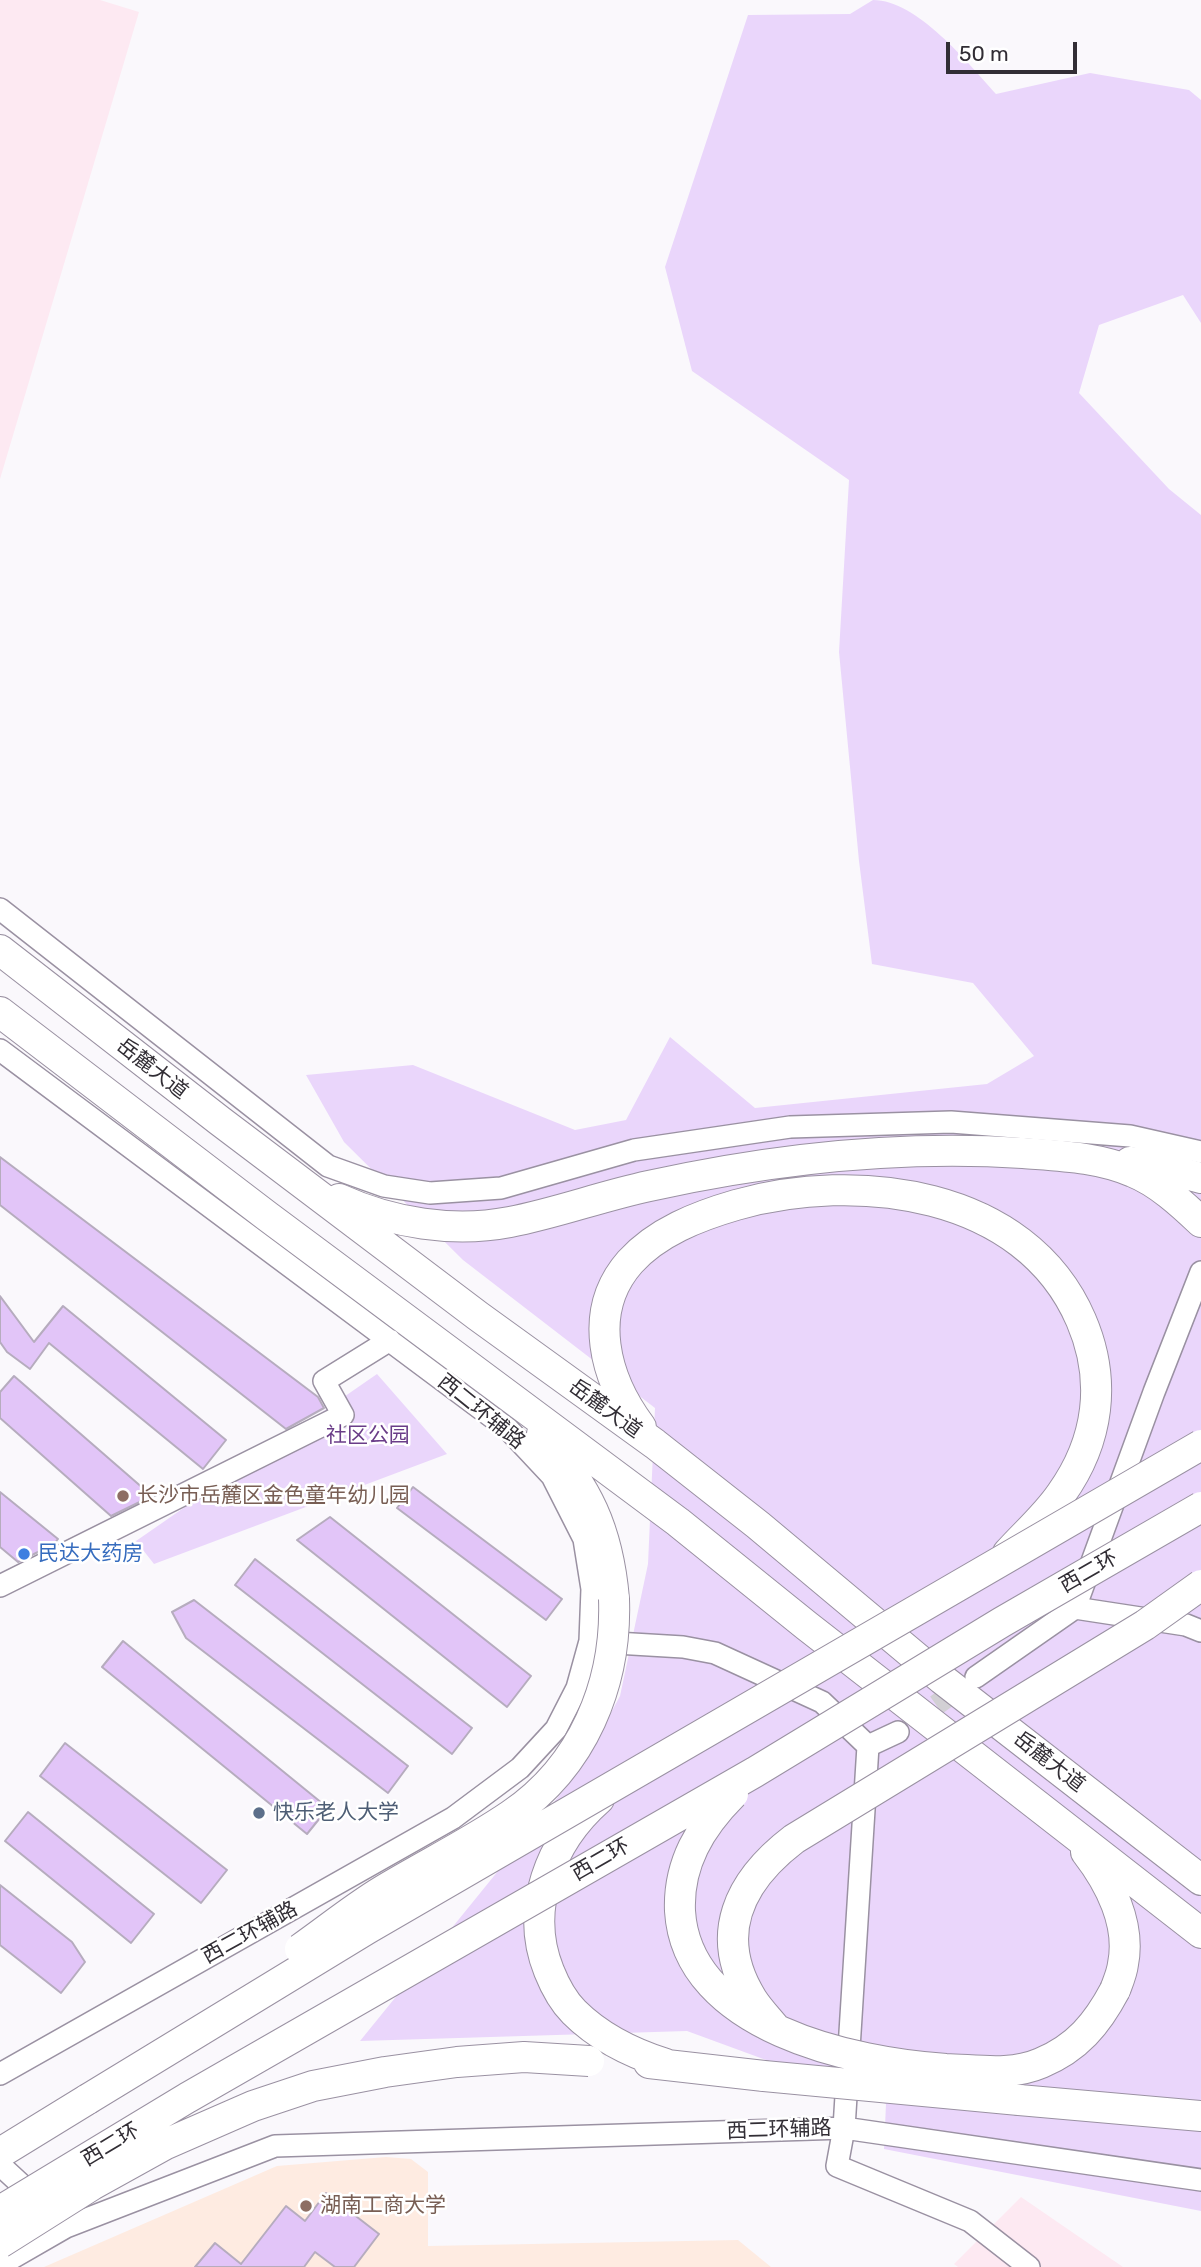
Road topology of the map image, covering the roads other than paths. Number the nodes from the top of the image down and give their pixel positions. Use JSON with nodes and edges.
{"nodes":[{"id":1,"x":0,"y":909,"type":"edge"},
{"id":2,"x":0,"y":937,"type":"edge"},
{"id":3,"x":0,"y":950,"type":"edge"},
{"id":4,"x":49,"y":988,"type":"junction"},
{"id":5,"x":7,"y":1019,"type":"edge"},
{"id":6,"x":0,"y":1050,"type":"edge"},
{"id":7,"x":1201,"y":1152,"type":"edge"},
{"id":8,"x":1089,"y":1158,"type":"junction"},
{"id":9,"x":1188,"y":1174,"type":"edge"},
{"id":10,"x":298,"y":1180,"type":"junction"},
{"id":11,"x":1201,"y":1222,"type":"edge"},
{"id":12,"x":1201,"y":1272,"type":"edge"},
{"id":13,"x":390,"y":1340,"type":"junction"},
{"id":14,"x":501,"y":1390,"type":"junction"},
{"id":15,"x":654,"y":1444,"type":"junction"},
{"id":16,"x":1201,"y":1445,"type":"edge"},
{"id":17,"x":1201,"y":1507,"type":"edge"},
{"id":18,"x":1003,"y":1559,"type":"junction"},
{"id":19,"x":1201,"y":1585,"type":"edge"},
{"id":20,"x":0,"y":1586,"type":"edge"},
{"id":21,"x":1075,"y":1608,"type":"junction"},
{"id":22,"x":1201,"y":1631,"type":"edge"},
{"id":23,"x":590,"y":1641,"type":"junction"},
{"id":24,"x":976,"y":1677,"type":"tunnel mouth"},
{"id":25,"x":898,"y":1732,"type":"tunnel mouth"},
{"id":26,"x":868,"y":1746,"type":"junction"},
{"id":27,"x":755,"y":1772,"type":"junction"},
{"id":28,"x":613,"y":1788,"type":"junction"},
{"id":29,"x":1066,"y":1827,"type":"junction"},
{"id":30,"x":1201,"y":1880,"type":"edge"},
{"id":31,"x":1201,"y":1933,"type":"edge"},
{"id":32,"x":776,"y":2029,"type":"junction"},
{"id":33,"x":666,"y":2064,"type":"junction"},
{"id":34,"x":0,"y":2074,"type":"edge"},
{"id":35,"x":88,"y":2099,"type":"junction"},
{"id":36,"x":1201,"y":2116,"type":"edge"},
{"id":37,"x":156,"y":2118,"type":"junction"},
{"id":38,"x":844,"y":2128,"type":"junction"},
{"id":39,"x":0,"y":2153,"type":"edge"},
{"id":40,"x":0,"y":2165,"type":"edge"},
{"id":41,"x":1201,"y":2180,"type":"edge"},
{"id":42,"x":0,"y":2211,"type":"edge"},
{"id":43,"x":59,"y":2219,"type":"junction"},
{"id":44,"x":0,"y":2243,"type":"edge"},
{"id":45,"x":0,"y":2265,"type":"edge"},
{"id":46,"x":1029,"y":2267,"type":"edge"}],
"edges":[{"from":1,"to":7,"type":"street"},
{"from":2,"to":4,"type":"highway"},
{"from":3,"to":4,"type":"highway","name":"岳麓大道"},
{"from":4,"to":10,"type":"highway","name":"岳麓大道"},
{"from":5,"to":14,"type":"highway","name":"岳麓大道"},
{"from":6,"to":13,"type":"street","name":"西二环辅路"},
{"from":8,"to":9,"type":"highway"},
{"from":8,"to":10,"type":"highway"},
{"from":8,"to":11,"type":"highway"},
{"from":10,"to":15,"type":"highway","name":"岳麓大道"},
{"from":12,"to":21,"type":"street"},
{"from":13,"to":20,"type":"street"},
{"from":13,"to":23,"type":"street","name":"西二环辅路"},
{"from":14,"to":29,"type":"highway","name":"岳麓大道"},
{"from":14,"to":35,"type":"highway","bridge":true},
{"from":15,"to":18,"type":"highway"},
{"from":15,"to":30,"type":"highway","name":"岳麓大道"},
{"from":16,"to":18,"type":"highway","bridge":true},
{"from":17,"to":27,"type":"highway","name":"西二环","bridge":true},
{"from":18,"to":28,"type":"highway","bridge":true},
{"from":19,"to":32,"type":"highway","bridge":true},
{"from":21,"to":22,"type":"street"},
{"from":21,"to":24,"type":"street"},
{"from":23,"to":26,"type":"street"},
{"from":23,"to":34,"type":"street","name":"西二环辅路"},
{"from":25,"to":26,"type":"street"},
{"from":26,"to":38,"type":"street"},
{"from":27,"to":32,"type":"highway","bridge":true},
{"from":27,"to":37,"type":"highway","name":"西二环","bridge":true},
{"from":28,"to":33,"type":"highway","bridge":true},
{"from":28,"to":35,"type":"highway","bridge":true},
{"from":29,"to":31,"type":"highway","name":"岳麓大道"},
{"from":29,"to":32,"type":"highway","bridge":true},
{"from":33,"to":36,"type":"highway","bridge":true},
{"from":33,"to":43,"type":"highway","bridge":true},
{"from":35,"to":39,"type":"highway"},
{"from":37,"to":42,"type":"highway","name":"西二环","bridge":true},
{"from":37,"to":43,"type":"highway","bridge":true},
{"from":38,"to":41,"type":"street","name":"西二环辅路"},
{"from":38,"to":43,"type":"street","name":"西二环辅路"},
{"from":38,"to":46,"type":"street"},
{"from":40,"to":43,"type":"street"},
{"from":43,"to":44,"type":"highway","bridge":true},
{"from":43,"to":45,"type":"street","name":"西二环辅路"}]}
